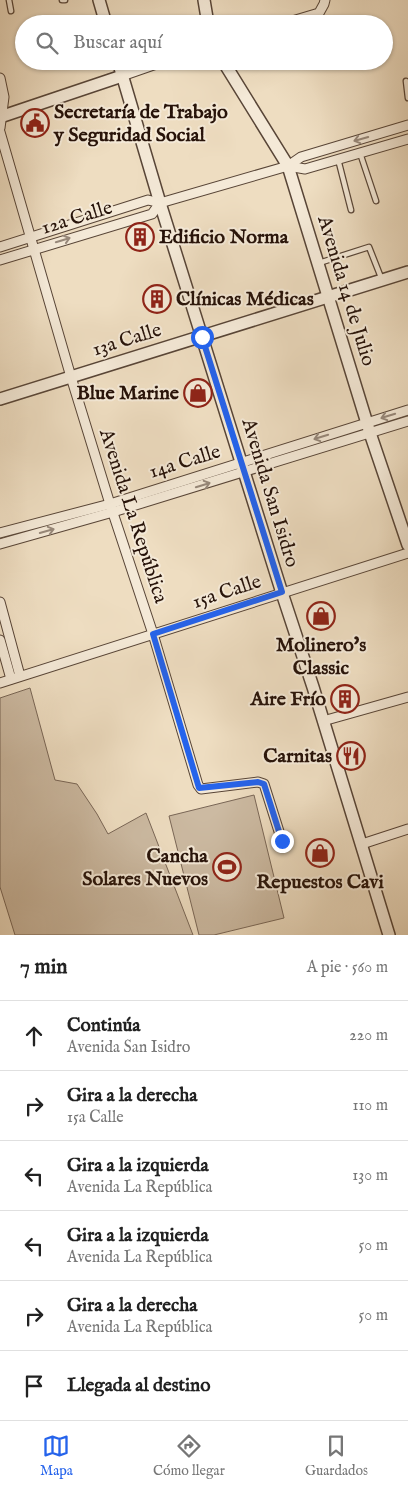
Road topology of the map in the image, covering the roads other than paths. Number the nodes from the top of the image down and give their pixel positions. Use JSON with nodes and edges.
{"nodes":[{"id":1,"x":9,"y":0,"type":"edge"},
{"id":2,"x":100,"y":0,"type":"edge"},
{"id":3,"x":204,"y":0,"type":"edge"},
{"id":4,"x":324,"y":2,"type":"edge"},
{"id":5,"x":11,"y":11,"type":"dead end"},
{"id":6,"x":104,"y":15,"type":"edge"},
{"id":7,"x":206,"y":15,"type":"edge"},
{"id":8,"x":312,"y":15,"type":"edge"},
{"id":9,"x":120,"y":70,"type":"edge"},
{"id":10,"x":139,"y":70,"type":"edge"},
{"id":11,"x":229,"y":70,"type":"edge"},
{"id":12,"x":122,"y":76,"type":"junction"},
{"id":13,"x":0,"y":78,"type":"edge"},
{"id":14,"x":406,"y":81,"type":"dead end"},
{"id":15,"x":408,"y":98,"type":"edge"},
{"id":16,"x":1,"y":116,"type":"edge"},
{"id":17,"x":408,"y":125,"type":"edge"},
{"id":18,"x":0,"y":128,"type":"edge"},
{"id":19,"x":0,"y":132,"type":"edge"},
{"id":20,"x":408,"y":139,"type":"edge"},
{"id":21,"x":360,"y":153,"type":"junction"},
{"id":22,"x":338,"y":159,"type":"junction"},
{"id":23,"x":288,"y":166,"type":"junction"},
{"id":24,"x":376,"y":201,"type":"dead end"},
{"id":25,"x":160,"y":203,"type":"junction"},
{"id":26,"x":351,"y":210,"type":"dead end"},
{"id":27,"x":31,"y":238,"type":"junction"},
{"id":28,"x":0,"y":247,"type":"edge"},
{"id":29,"x":34,"y":249,"type":"junction"},
{"id":30,"x":0,"y":260,"type":"edge"},
{"id":31,"x":318,"y":263,"type":"junction"},
{"id":32,"x":408,"y":272,"type":"edge"},
{"id":33,"x":382,"y":281,"type":"junction"},
{"id":34,"x":328,"y":298,"type":"junction"},
{"id":35,"x":202,"y":337,"type":"junction"},
{"id":36,"x":71,"y":377,"type":"junction"},
{"id":37,"x":0,"y":399,"type":"edge"},
{"id":38,"x":408,"y":410,"type":"edge"},
{"id":39,"x":408,"y":421,"type":"edge"},
{"id":40,"x":369,"y":428,"type":"junction"},
{"id":41,"x":242,"y":467,"type":"junction"},
{"id":42,"x":111,"y":508,"type":"junction"},
{"id":43,"x":0,"y":533,"type":"edge"},
{"id":44,"x":0,"y":544,"type":"edge"},
{"id":45,"x":408,"y":545,"type":"edge"},
{"id":46,"x":408,"y":553,"type":"edge"},
{"id":47,"x":282,"y":592,"type":"junction"},
{"id":48,"x":0,"y":602,"type":"edge"},
{"id":49,"x":153,"y":634,"type":"junction"},
{"id":50,"x":0,"y":640,"type":"edge"},
{"id":51,"x":16,"y":677,"type":"junction"},
{"id":52,"x":0,"y":683,"type":"edge"},
{"id":53,"x":408,"y":697,"type":"edge"},
{"id":54,"x":323,"y":721,"type":"junction"},
{"id":55,"x":408,"y":829,"type":"edge"},
{"id":56,"x":282,"y":841,"type":"dead end"},
{"id":57,"x":362,"y":844,"type":"junction"},
{"id":58,"x":388,"y":935,"type":"edge"}],
"edges":[{"from":1,"to":5,"type":"lane"},
{"from":2,"to":6,"type":"street"},
{"from":3,"to":7,"type":"street"},
{"from":4,"to":8,"type":"street"},
{"from":9,"to":12,"type":"street","name":"Avenida San Isidro"},
{"from":10,"to":12,"type":"street"},
{"from":11,"to":23,"type":"street","name":"Avenida 14 de Julio"},
{"from":12,"to":16,"type":"street"},
{"from":12,"to":25,"type":"street","name":"Avenida San Isidro"},
{"from":13,"to":16,"type":"street"},
{"from":14,"to":15,"type":"lane"},
{"from":16,"to":18,"type":"street"},
{"from":17,"to":23,"type":"street","name":"12a Calle","one_way":true},
{"from":19,"to":27,"type":"street","name":"Avenida La República"},
{"from":20,"to":21,"type":"street","name":"12a Calle"},
{"from":21,"to":22,"type":"street","name":"12a Calle"},
{"from":21,"to":24,"type":"lane"},
{"from":22,"to":23,"type":"street","name":"12a Calle"},
{"from":22,"to":26,"type":"lane"},
{"from":23,"to":25,"type":"street","name":"12a Calle"},
{"from":23,"to":31,"type":"street","name":"Avenida 14 de Julio"},
{"from":25,"to":27,"type":"street","name":"12a Calle"},
{"from":29,"to":25,"type":"street","name":"12a Calle","one_way":true},
{"from":25,"to":35,"type":"street","name":"Avenida San Isidro"},
{"from":27,"to":28,"type":"street","name":"12a Calle"},
{"from":27,"to":29,"type":"street","name":"Avenida La República"},
{"from":29,"to":30,"type":"street","name":"12a Calle"},
{"from":29,"to":36,"type":"street","name":"Avenida La República"},
{"from":31,"to":33,"type":"lane"},
{"from":31,"to":34,"type":"street","name":"Avenida 14 de Julio"},
{"from":32,"to":33,"type":"street","name":"13a Calle"},
{"from":33,"to":34,"type":"street","name":"13a Calle"},
{"from":34,"to":35,"type":"street","name":"13a Calle"},
{"from":34,"to":40,"type":"street","name":"Avenida 14 de Julio"},
{"from":35,"to":36,"type":"street","name":"13a Calle"},
{"from":35,"to":41,"type":"street","name":"Avenida San Isidro"},
{"from":36,"to":37,"type":"street","name":"13a Calle"},
{"from":36,"to":42,"type":"street","name":"Avenida La República"},
{"from":38,"to":40,"type":"street","name":"14a Calle","one_way":true},
{"from":39,"to":40,"type":"street"},
{"from":40,"to":41,"type":"street","name":"14a Calle"},
{"from":40,"to":45,"type":"street","name":"Avenida 14 de Julio"},
{"from":41,"to":42,"type":"street","name":"14a Calle"},
{"from":41,"to":47,"type":"street","name":"Avenida San Isidro"},
{"from":42,"to":43,"type":"street","name":"14a Calle"},
{"from":44,"to":42,"type":"street","name":"14a Calle","one_way":true},
{"from":42,"to":49,"type":"street","name":"Avenida La República"},
{"from":46,"to":47,"type":"street","name":"15a Calle"},
{"from":47,"to":49,"type":"street","name":"15a Calle"},
{"from":47,"to":54,"type":"street","name":"Avenida San Isidro"},
{"from":48,"to":51,"type":"street"},
{"from":49,"to":51,"type":"street","name":"15a Calle"},
{"from":49,"to":56,"type":"street","name":"Avenida La República"},
{"from":50,"to":51,"type":"street"},
{"from":51,"to":52,"type":"street","name":"15a Calle"},
{"from":53,"to":54,"type":"street"},
{"from":54,"to":57,"type":"street","name":"Avenida San Isidro"},
{"from":55,"to":57,"type":"street"},
{"from":57,"to":58,"type":"street","name":"Avenida San Isidro"}]}
